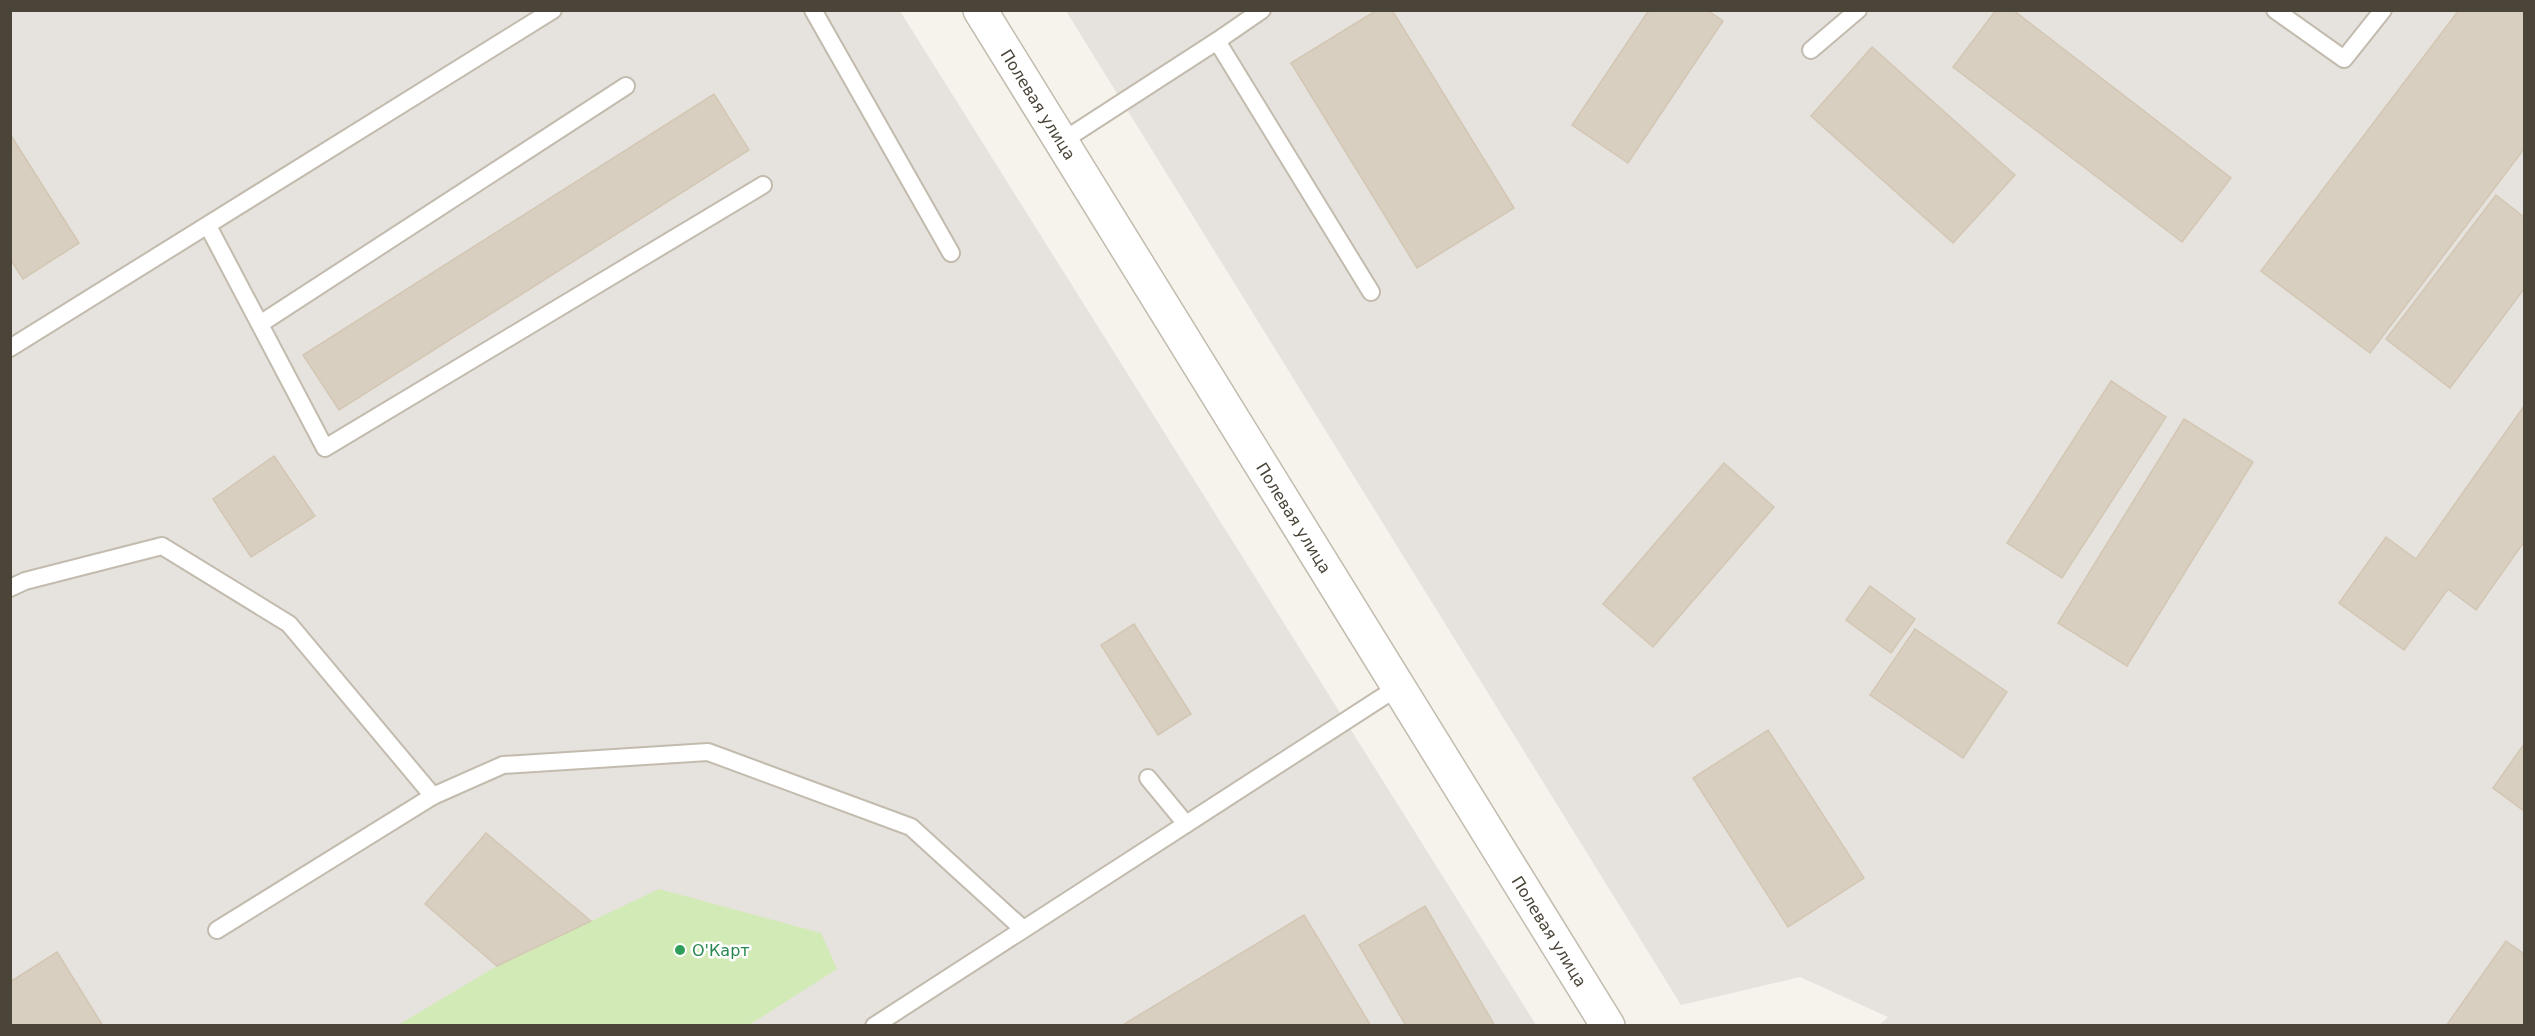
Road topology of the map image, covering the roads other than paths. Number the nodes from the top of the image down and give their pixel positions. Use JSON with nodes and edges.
{"nodes":[{"id":1,"x":553,"y":10,"type":"edge"},
{"id":2,"x":813,"y":10,"type":"edge"},
{"id":3,"x":980,"y":10,"type":"edge"},
{"id":4,"x":1262,"y":10,"type":"edge"},
{"id":5,"x":1858,"y":10,"type":"edge"},
{"id":6,"x":2275,"y":10,"type":"edge"},
{"id":7,"x":2383,"y":10,"type":"edge"},
{"id":8,"x":1217,"y":41,"type":"junction"},
{"id":9,"x":1811,"y":50,"type":"dead end"},
{"id":10,"x":626,"y":86,"type":"dead end"},
{"id":11,"x":1061,"y":142,"type":"junction"},
{"id":12,"x":763,"y":185,"type":"dead end"},
{"id":13,"x":208,"y":226,"type":"junction"},
{"id":14,"x":951,"y":253,"type":"dead end"},
{"id":15,"x":1371,"y":292,"type":"dead end"},
{"id":16,"x":260,"y":324,"type":"junction"},
{"id":17,"x":10,"y":348,"type":"edge"},
{"id":18,"x":10,"y":588,"type":"edge"},
{"id":19,"x":1398,"y":687,"type":"junction"},
{"id":20,"x":1148,"y":778,"type":"dead end"},
{"id":21,"x":433,"y":796,"type":"junction"},
{"id":22,"x":1186,"y":824,"type":"junction"},
{"id":23,"x":1023,"y":929,"type":"junction"},
{"id":24,"x":217,"y":930,"type":"dead end"},
{"id":25,"x":874,"y":1026,"type":"edge"},
{"id":26,"x":1608,"y":1026,"type":"edge"}],
"edges":[{"from":1,"to":13,"type":"lane"},
{"from":2,"to":14,"type":"lane"},
{"from":3,"to":11,"type":"street","name":"Полевая улица"},
{"from":4,"to":8,"type":"lane"},
{"from":5,"to":9,"type":"lane"},
{"from":6,"to":7,"type":"lane"},
{"from":8,"to":11,"type":"lane"},
{"from":8,"to":15,"type":"lane"},
{"from":10,"to":16,"type":"lane"},
{"from":11,"to":19,"type":"street","name":"Полевая улица"},
{"from":12,"to":16,"type":"lane"},
{"from":13,"to":16,"type":"lane"},
{"from":13,"to":17,"type":"lane"},
{"from":18,"to":21,"type":"lane"},
{"from":19,"to":22,"type":"lane"},
{"from":19,"to":26,"type":"street","name":"Полевая улица"},
{"from":20,"to":22,"type":"lane"},
{"from":21,"to":23,"type":"lane"},
{"from":21,"to":24,"type":"lane"},
{"from":22,"to":23,"type":"lane"},
{"from":23,"to":25,"type":"lane"}]}
